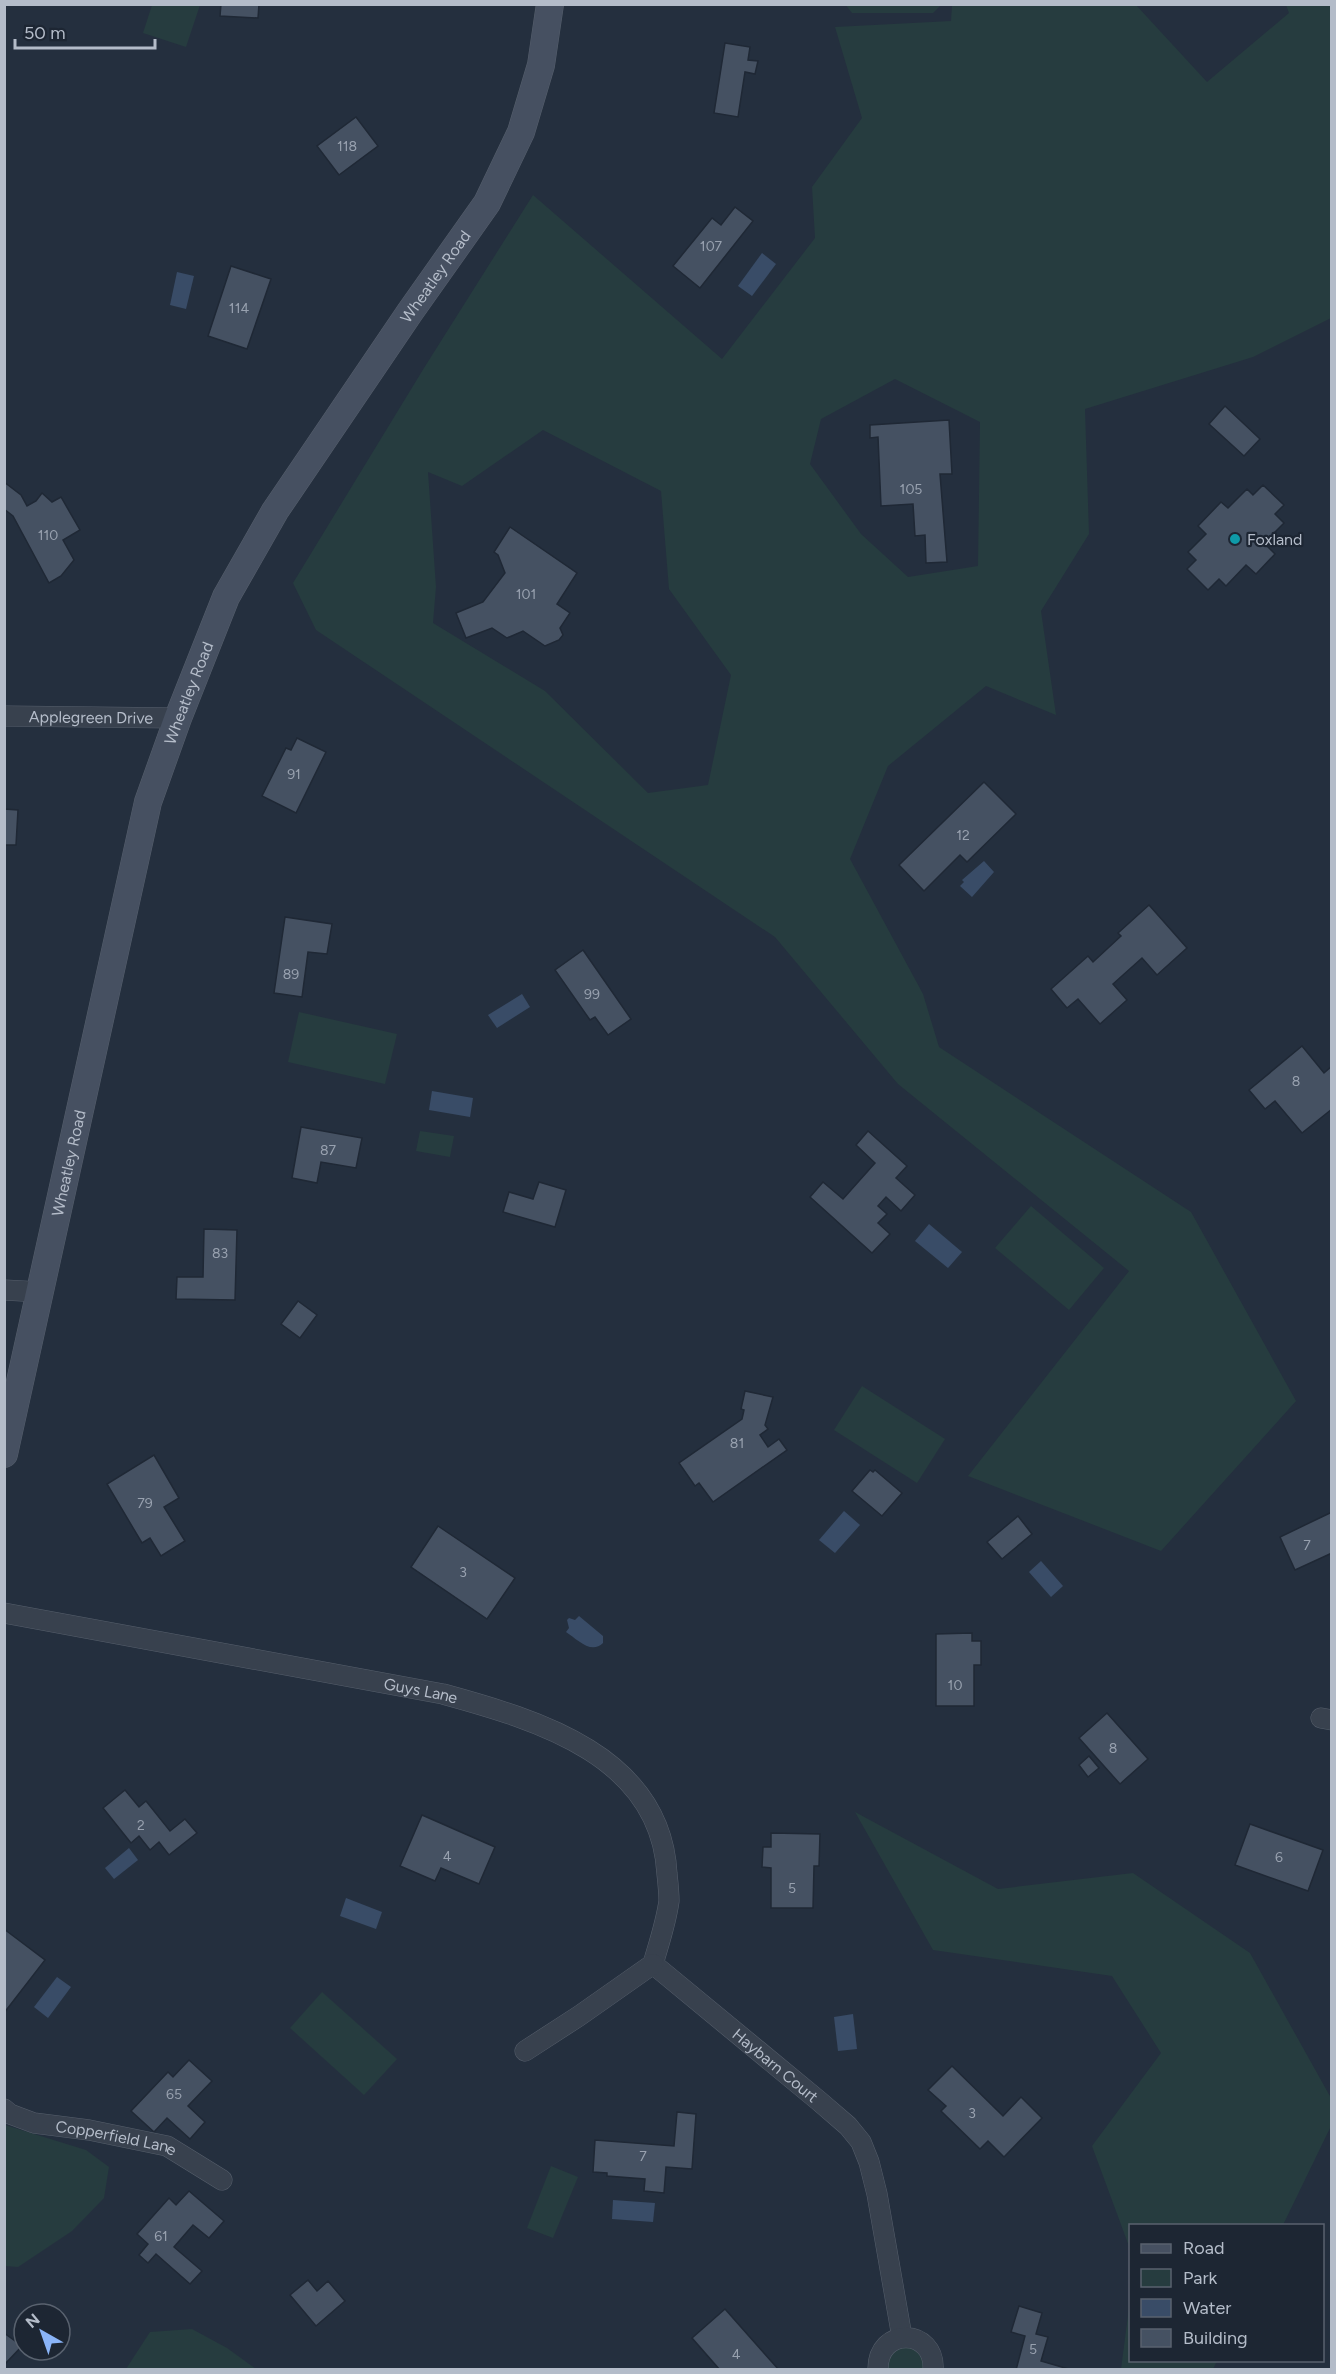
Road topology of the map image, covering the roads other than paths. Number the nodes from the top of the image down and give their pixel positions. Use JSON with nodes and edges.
{"nodes":[{"id":1,"x":550,"y":4,"type":"edge"},
{"id":2,"x":4,"y":716,"type":"edge"},
{"id":3,"x":178,"y":718,"type":"junction"},
{"id":4,"x":4,"y":1290,"type":"edge"},
{"id":5,"x":41,"y":1292,"type":"junction"},
{"id":6,"x":4,"y":1454,"type":"edge"},
{"id":7,"x":4,"y":1613,"type":"edge"},
{"id":8,"x":653,"y":1964,"type":"junction"},
{"id":9,"x":525,"y":2051,"type":"dead end"},
{"id":10,"x":4,"y":2109,"type":"edge"},
{"id":11,"x":222,"y":2180,"type":"dead end"},
{"id":12,"x":902,"y":2337,"type":"junction"},
{"id":13,"x":878,"y":2370,"type":"edge"},
{"id":14,"x":933,"y":2370,"type":"edge"}],
"edges":[{"from":1,"to":3,"type":"street","name":"Wheatley Road"},
{"from":2,"to":3,"type":"street","name":"Applegreen Drive"},
{"from":3,"to":5,"type":"street","name":"Wheatley Road"},
{"from":4,"to":5,"type":"street"},
{"from":5,"to":6,"type":"street","name":"Wheatley Road"},
{"from":7,"to":8,"type":"street","name":"Guys Lane"},
{"from":8,"to":9,"type":"street"},
{"from":8,"to":12,"type":"street","name":"Haybarn Court"},
{"from":10,"to":11,"type":"street","name":"Copperfield Lane"},
{"from":12,"to":13,"type":"street"},
{"from":12,"to":14,"type":"street"}]}
